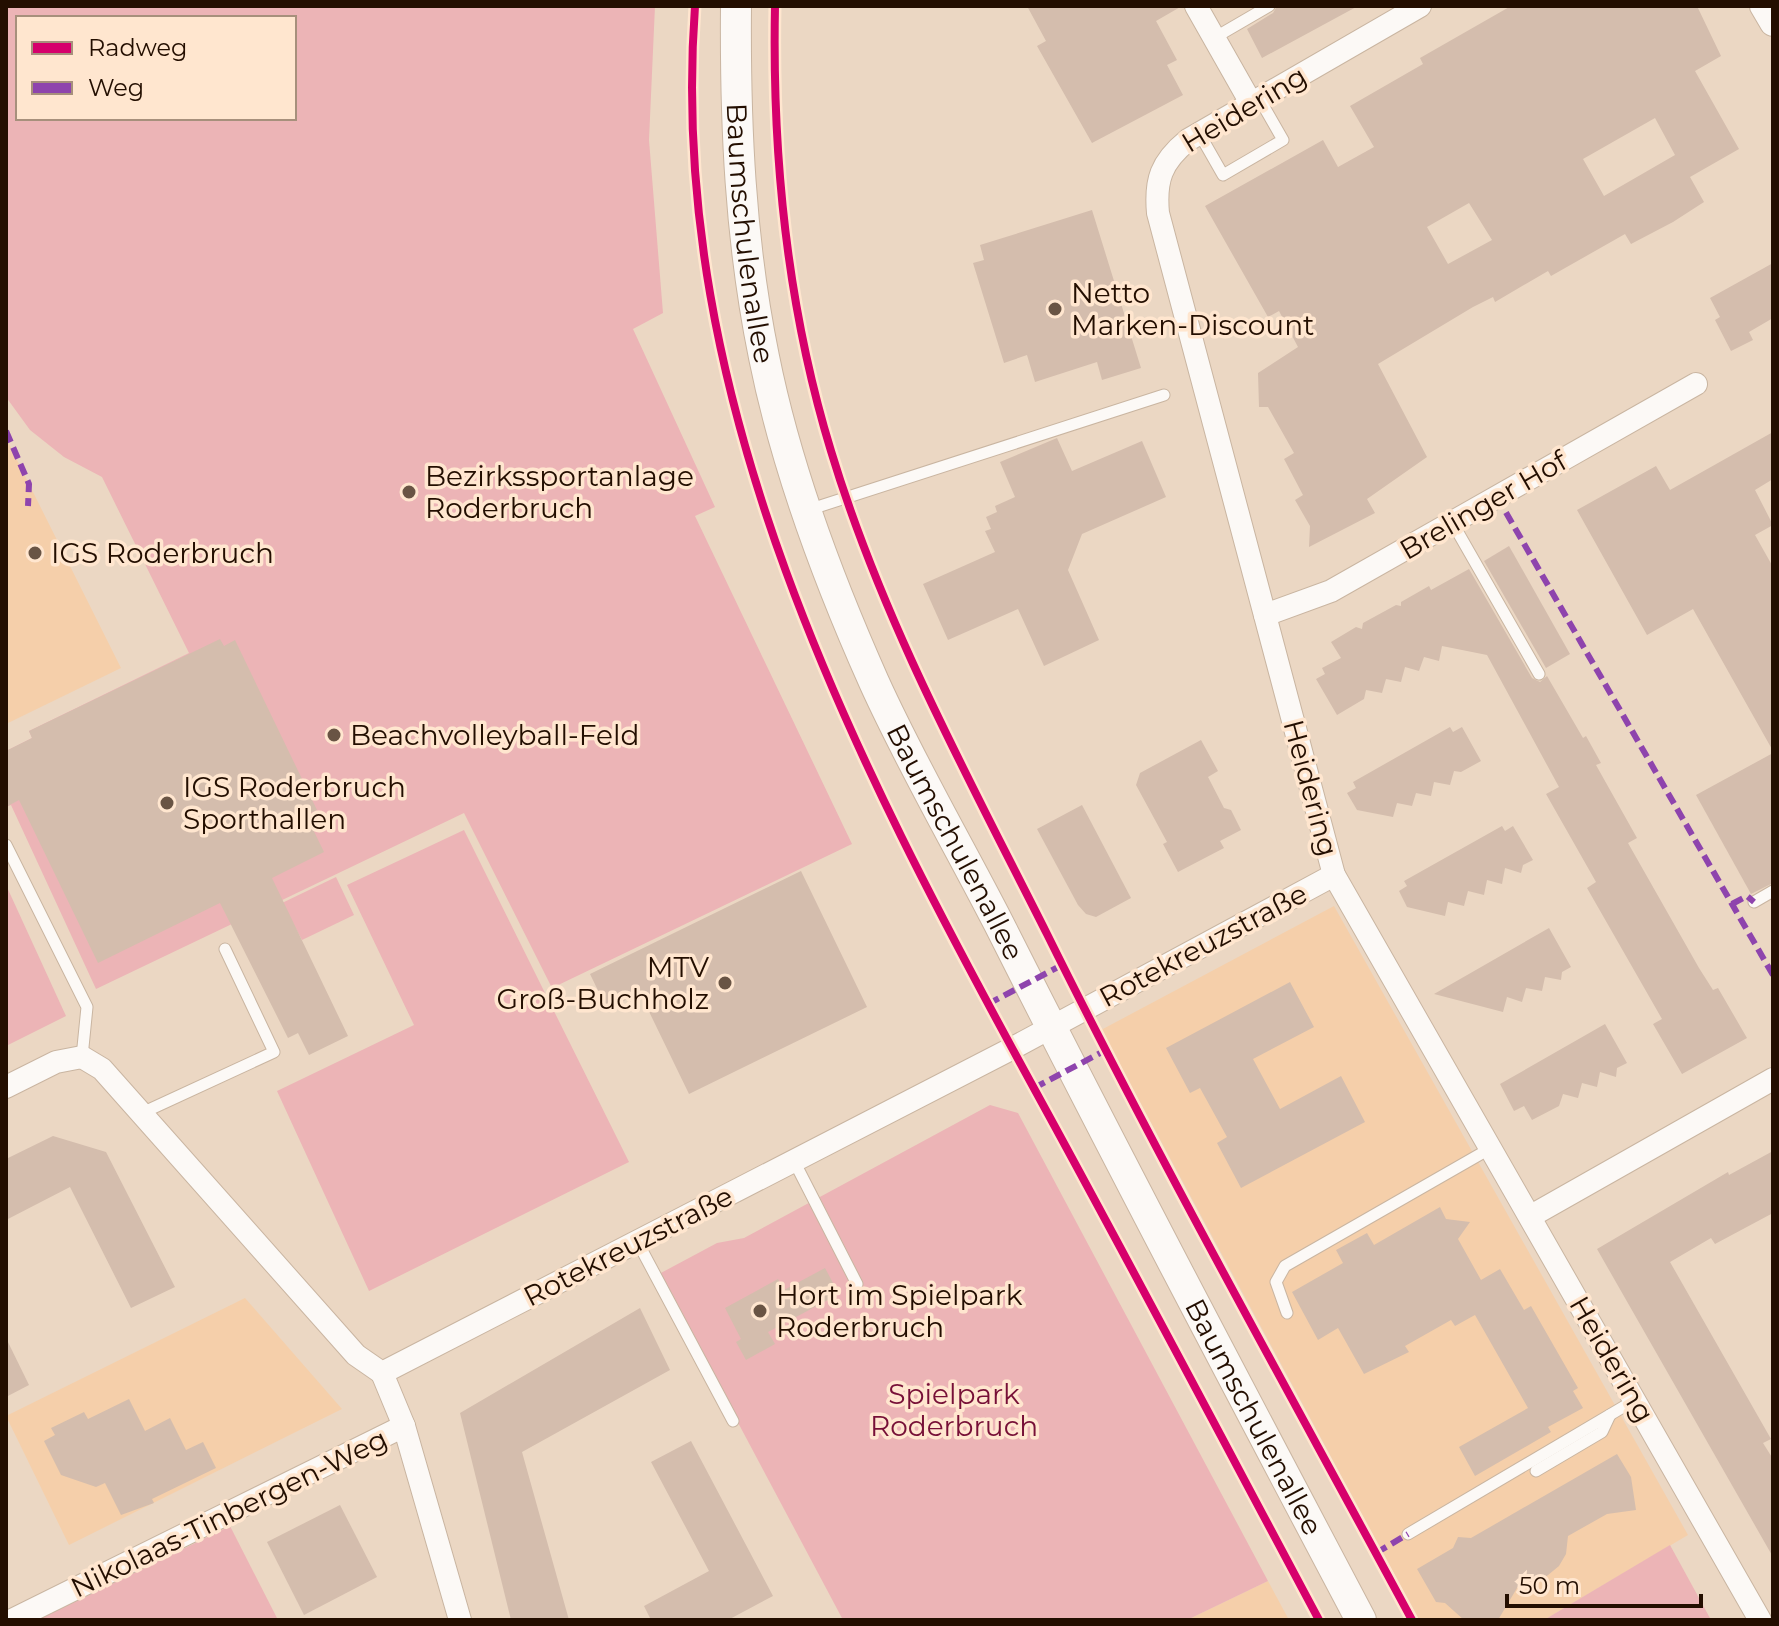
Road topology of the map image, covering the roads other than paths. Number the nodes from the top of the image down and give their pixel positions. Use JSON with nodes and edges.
{"nodes":[{"id":1,"x":736,"y":6,"type":"edge"},
{"id":2,"x":1196,"y":6,"type":"edge"},
{"id":3,"x":1269,"y":6,"type":"edge"},
{"id":4,"x":1420,"y":6,"type":"edge"},
{"id":5,"x":1763,"y":6,"type":"edge"},
{"id":6,"x":1773,"y":23,"type":"edge"},
{"id":7,"x":1214,"y":38,"type":"junction"},
{"id":8,"x":1255,"y":101,"type":"junction"},
{"id":9,"x":1199,"y":133,"type":"junction"},
{"id":10,"x":1696,"y":384,"type":"dead end"},
{"id":11,"x":1164,"y":395,"type":"dead end"},
{"id":12,"x":808,"y":510,"type":"junction"},
{"id":13,"x":1452,"y":522,"type":"junction"},
{"id":14,"x":1265,"y":615,"type":"junction"},
{"id":15,"x":1539,"y":674,"type":"dead end"},
{"id":16,"x":6,"y":845,"type":"edge"},
{"id":17,"x":1334,"y":875,"type":"junction"},
{"id":18,"x":1773,"y":891,"type":"edge"},
{"id":19,"x":1754,"y":902,"type":"dead end"},
{"id":20,"x":225,"y":949,"type":"dead end"},
{"id":21,"x":1049,"y":1027,"type":"junction"},
{"id":22,"x":82,"y":1057,"type":"junction"},
{"id":23,"x":1773,"y":1079,"type":"edge"},
{"id":24,"x":6,"y":1087,"type":"edge"},
{"id":25,"x":142,"y":1113,"type":"junction"},
{"id":26,"x":1491,"y":1148,"type":"junction"},
{"id":27,"x":794,"y":1161,"type":"junction"},
{"id":28,"x":1531,"y":1216,"type":"junction"},
{"id":29,"x":637,"y":1241,"type":"junction"},
{"id":30,"x":857,"y":1284,"type":"dead end"},
{"id":31,"x":1287,"y":1313,"type":"dead end"},
{"id":32,"x":382,"y":1373,"type":"junction"},
{"id":33,"x":1635,"y":1400,"type":"junction"},
{"id":34,"x":1611,"y":1414,"type":"junction"},
{"id":35,"x":733,"y":1421,"type":"dead end"},
{"id":36,"x":404,"y":1426,"type":"junction"},
{"id":37,"x":1536,"y":1471,"type":"dead end"},
{"id":38,"x":1408,"y":1534,"type":"dead end"},
{"id":39,"x":12,"y":1620,"type":"edge"},
{"id":40,"x":460,"y":1620,"type":"edge"},
{"id":41,"x":1361,"y":1620,"type":"edge"},
{"id":42,"x":1760,"y":1620,"type":"edge"}],
"edges":[{"from":1,"to":12,"type":"main road","name":"Baumschulenallee"},
{"from":2,"to":7,"type":"street"},
{"from":3,"to":7,"type":"lane"},
{"from":4,"to":8,"type":"street","name":"Heidering"},
{"from":5,"to":6,"type":"street"},
{"from":7,"to":8,"type":"street"},
{"from":8,"to":9,"type":"street","name":"Heidering"},
{"from":8,"to":9,"type":"lane"},
{"from":9,"to":14,"type":"street","name":"Heidering"},
{"from":10,"to":13,"type":"street","name":"Brelinger Hof"},
{"from":11,"to":12,"type":"lane"},
{"from":12,"to":21,"type":"main road","name":"Baumschulenallee"},
{"from":13,"to":14,"type":"street","name":"Brelinger Hof"},
{"from":13,"to":15,"type":"lane"},
{"from":14,"to":17,"type":"street","name":"Heidering"},
{"from":16,"to":22,"type":"lane"},
{"from":17,"to":21,"type":"street","name":"Rotekreuzstraße"},
{"from":17,"to":26,"type":"street","name":"Heidering"},
{"from":18,"to":19,"type":"lane"},
{"from":20,"to":25,"type":"lane"},
{"from":21,"to":27,"type":"street","name":"Rotekreuzstraße"},
{"from":21,"to":41,"type":"main road","name":"Baumschulenallee"},
{"from":22,"to":24,"type":"street"},
{"from":22,"to":25,"type":"street"},
{"from":23,"to":28,"type":"street"},
{"from":25,"to":32,"type":"street"},
{"from":26,"to":28,"type":"street","name":"Heidering"},
{"from":26,"to":31,"type":"lane"},
{"from":27,"to":29,"type":"street","name":"Rotekreuzstraße"},
{"from":27,"to":30,"type":"lane"},
{"from":28,"to":33,"type":"street","name":"Heidering"},
{"from":29,"to":32,"type":"street","name":"Rotekreuzstraße"},
{"from":29,"to":35,"type":"lane"},
{"from":32,"to":36,"type":"street"},
{"from":33,"to":34,"type":"lane"},
{"from":33,"to":42,"type":"street","name":"Heidering"},
{"from":34,"to":37,"type":"lane"},
{"from":34,"to":38,"type":"lane"},
{"from":36,"to":39,"type":"street","name":"Nikolaas-Tinbergen-Weg"},
{"from":36,"to":40,"type":"street"}]}
